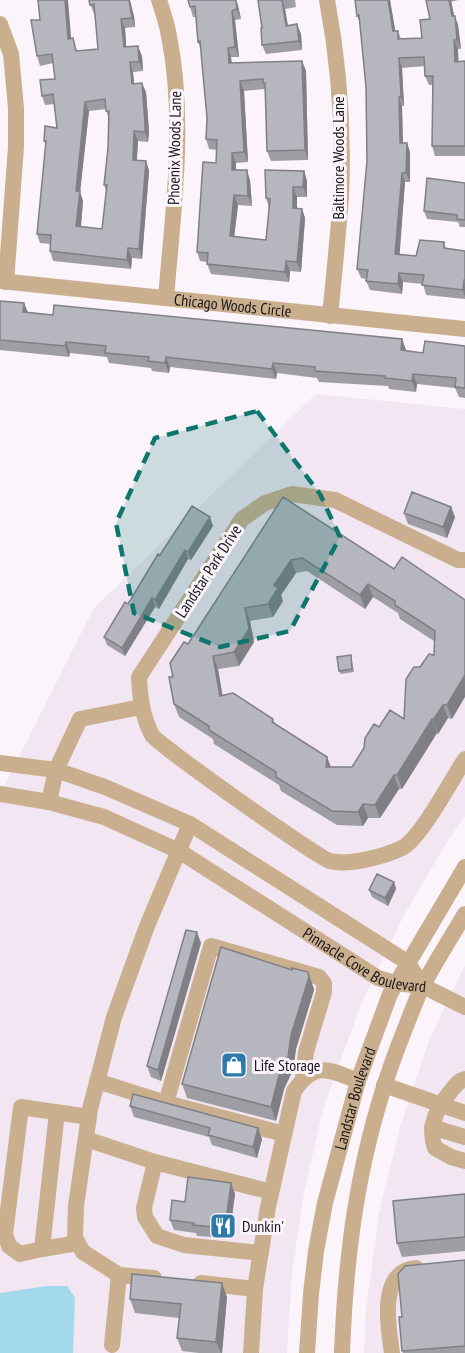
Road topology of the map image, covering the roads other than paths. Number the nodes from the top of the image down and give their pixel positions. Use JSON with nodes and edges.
{"nodes":[{"id":1,"x":159,"y":0,"type":"edge"},
{"id":2,"x":327,"y":0,"type":"edge"},
{"id":3,"x":0,"y":24,"type":"edge"},
{"id":4,"x":3,"y":281,"type":"edge"},
{"id":5,"x":166,"y":298,"type":"junction"},
{"id":6,"x":330,"y":316,"type":"junction"},
{"id":7,"x":465,"y":329,"type":"edge"},
{"id":8,"x":463,"y":562,"type":"edge"},
{"id":9,"x":141,"y":707,"type":"junction"},
{"id":10,"x":465,"y":759,"type":"edge"},
{"id":11,"x":0,"y":763,"type":"edge"},
{"id":12,"x":56,"y":770,"type":"junction"},
{"id":13,"x":0,"y":794,"type":"edge"},
{"id":14,"x":49,"y":802,"type":"junction"},
{"id":15,"x":190,"y":824,"type":"junction"},
{"id":16,"x":179,"y":851,"type":"junction"},
{"id":17,"x":465,"y":867,"type":"edge"},
{"id":18,"x":299,"y":893,"type":"junction"},
{"id":19,"x":465,"y":914,"type":"edge"},
{"id":20,"x":283,"y":917,"type":"junction"},
{"id":21,"x":407,"y":962,"type":"junction"},
{"id":22,"x":395,"y":983,"type":"junction"},
{"id":23,"x":423,"y":986,"type":"junction"},
{"id":24,"x":465,"y":1007,"type":"edge"},
{"id":25,"x":303,"y":1077,"type":"junction"},
{"id":26,"x":358,"y":1081,"type":"junction"},
{"id":27,"x":97,"y":1082,"type":"junction"},
{"id":28,"x":384,"y":1085,"type":"junction"},
{"id":29,"x":456,"y":1088,"type":"edge"},
{"id":30,"x":465,"y":1100,"type":"edge"},
{"id":31,"x":166,"y":1103,"type":"junction"},
{"id":32,"x":57,"y":1112,"type":"junction"},
{"id":33,"x":465,"y":1113,"type":"edge"},
{"id":34,"x":89,"y":1117,"type":"junction"},
{"id":35,"x":432,"y":1127,"type":"junction"},
{"id":36,"x":284,"y":1134,"type":"junction"},
{"id":37,"x":465,"y":1137,"type":"edge"},
{"id":38,"x":86,"y":1139,"type":"junction"},
{"id":39,"x":465,"y":1161,"type":"edge"},
{"id":40,"x":155,"y":1162,"type":"junction"},
{"id":41,"x":271,"y":1192,"type":"junction"},
{"id":42,"x":78,"y":1243,"type":"junction"},
{"id":43,"x":42,"y":1249,"type":"junction"},
{"id":44,"x":261,"y":1253,"type":"junction"},
{"id":45,"x":430,"y":1266,"type":"edge"},
{"id":46,"x":119,"y":1275,"type":"junction"},
{"id":47,"x":255,"y":1289,"type":"junction"},
{"id":48,"x":112,"y":1345,"type":"dead end"},
{"id":49,"x":251,"y":1353,"type":"edge"},
{"id":50,"x":307,"y":1353,"type":"edge"},
{"id":51,"x":342,"y":1353,"type":"edge"},
{"id":52,"x":392,"y":1353,"type":"edge"}],
"edges":[{"from":1,"to":5,"type":"street","name":"Phoenix Woods Lane"},
{"from":2,"to":6,"type":"street","name":"Baltimore Woods Lane"},
{"from":3,"to":4,"type":"street"},
{"from":4,"to":5,"type":"street","name":"Chicago Woods Circle"},
{"from":5,"to":6,"type":"street","name":"Chicago Woods Circle"},
{"from":6,"to":7,"type":"street","name":"Chicago Woods Circle"},
{"from":8,"to":9,"type":"street","name":"Landstar Park Drive"},
{"from":9,"to":10,"type":"street","name":"Landstar Park Drive"},
{"from":9,"to":12,"type":"street"},
{"from":11,"to":12,"type":"street","name":"Pinnacle Cove Boulevard"},
{"from":12,"to":14,"type":"street"},
{"from":12,"to":15,"type":"street","name":"Pinnacle Cove Boulevard"},
{"from":13,"to":14,"type":"street","name":"Pinnacle Cove Boulevard"},
{"from":14,"to":16,"type":"street","name":"Pinnacle Cove Boulevard"},
{"from":15,"to":16,"type":"street"},
{"from":15,"to":18,"type":"street","name":"Pinnacle Cove Boulevard"},
{"from":16,"to":20,"type":"street","name":"Pinnacle Cove Boulevard"},
{"from":16,"to":27,"type":"street"},
{"from":17,"to":21,"type":"street","name":"Landstar Boulevard"},
{"from":18,"to":20,"type":"street"},
{"from":18,"to":21,"type":"street","name":"Pinnacle Cove Boulevard"},
{"from":19,"to":23,"type":"street","name":"Landstar Boulevard"},
{"from":20,"to":22,"type":"street","name":"Pinnacle Cove Boulevard"},
{"from":21,"to":22,"type":"street","name":"Landstar Boulevard"},
{"from":21,"to":23,"type":"street","name":"Pinnacle Cove Boulevard"},
{"from":22,"to":23,"type":"street","name":"Pinnacle Cove Boulevard"},
{"from":22,"to":26,"type":"street","name":"Landstar Boulevard"},
{"from":23,"to":24,"type":"street"},
{"from":23,"to":28,"type":"street","name":"Landstar Boulevard"},
{"from":25,"to":26,"type":"street"},
{"from":25,"to":31,"type":"street"},
{"from":25,"to":36,"type":"street"},
{"from":26,"to":50,"type":"street","name":"Landstar Boulevard"},
{"from":27,"to":31,"type":"street"},
{"from":27,"to":34,"type":"street"},
{"from":28,"to":29,"type":"street"},
{"from":28,"to":51,"type":"street","name":"Landstar Boulevard"},
{"from":29,"to":30,"type":"street"},
{"from":29,"to":33,"type":"street"},
{"from":29,"to":35,"type":"street"},
{"from":31,"to":36,"type":"street"},
{"from":32,"to":34,"type":"street"},
{"from":32,"to":43,"type":"street"},
{"from":32,"to":43,"type":"street"},
{"from":34,"to":38,"type":"street"},
{"from":35,"to":37,"type":"street"},
{"from":35,"to":39,"type":"street"},
{"from":36,"to":41,"type":"street"},
{"from":38,"to":40,"type":"street"},
{"from":38,"to":42,"type":"street"},
{"from":40,"to":41,"type":"street"},
{"from":40,"to":44,"type":"street"},
{"from":41,"to":44,"type":"street"},
{"from":42,"to":43,"type":"street"},
{"from":42,"to":46,"type":"street"},
{"from":44,"to":47,"type":"street"},
{"from":45,"to":52,"type":"street"},
{"from":46,"to":47,"type":"street"},
{"from":46,"to":48,"type":"street"},
{"from":47,"to":49,"type":"street"}]}
